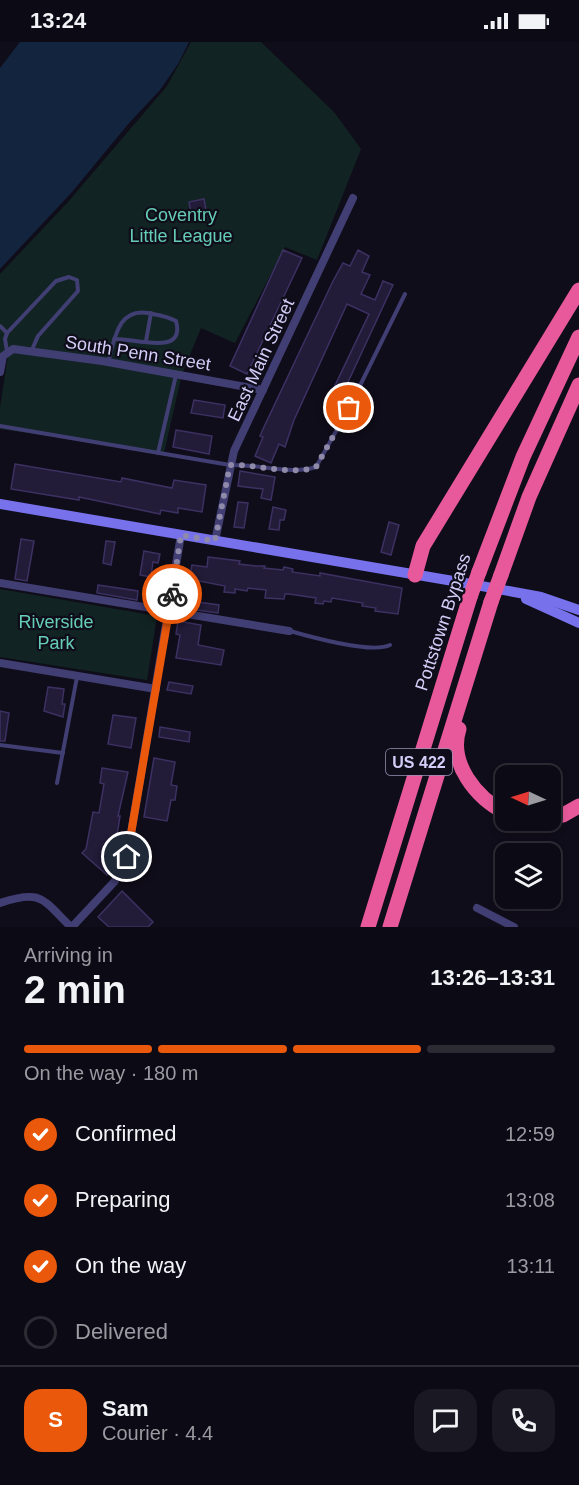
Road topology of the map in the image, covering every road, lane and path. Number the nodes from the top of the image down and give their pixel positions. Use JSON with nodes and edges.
{"nodes":[{"id":1,"x":353,"y":198,"type":"dead end"},
{"id":2,"x":579,"y":290,"type":"edge"},
{"id":3,"x":405,"y":294,"type":"dead end"},
{"id":4,"x":151,"y":314,"type":"junction"},
{"id":5,"x":0,"y":326,"type":"edge"},
{"id":6,"x":7,"y":333,"type":"junction"},
{"id":7,"x":579,"y":337,"type":"edge"},
{"id":8,"x":114,"y":339,"type":"junction"},
{"id":9,"x":146,"y":341,"type":"junction"},
{"id":10,"x":7,"y":351,"type":"junction"},
{"id":11,"x":31,"y":351,"type":"junction"},
{"id":12,"x":108,"y":362,"type":"junction"},
{"id":13,"x":0,"y":372,"type":"edge"},
{"id":14,"x":176,"y":375,"type":"junction"},
{"id":15,"x":579,"y":385,"type":"edge"},
{"id":16,"x":263,"y":390,"type":"junction"},
{"id":17,"x":0,"y":426,"type":"edge"},
{"id":18,"x":158,"y":453,"type":"junction"},
{"id":19,"x":230,"y":465,"type":"junction"},
{"id":20,"x":0,"y":504,"type":"edge"},
{"id":21,"x":181,"y":535,"type":"junction"},
{"id":22,"x":215,"y":541,"type":"junction"},
{"id":23,"x":416,"y":575,"type":"junction"},
{"id":24,"x":0,"y":583,"type":"edge"},
{"id":25,"x":509,"y":591,"type":"junction"},
{"id":26,"x":579,"y":608,"type":"edge"},
{"id":27,"x":169,"y":610,"type":"junction"},
{"id":28,"x":579,"y":623,"type":"edge"},
{"id":29,"x":289,"y":631,"type":"joint"},
{"id":30,"x":390,"y":645,"type":"dead end"},
{"id":31,"x":0,"y":663,"type":"edge"},
{"id":32,"x":77,"y":676,"type":"junction"},
{"id":33,"x":156,"y":689,"type":"junction"},
{"id":34,"x":461,"y":696,"type":"junction"},
{"id":35,"x":0,"y":745,"type":"edge"},
{"id":36,"x":63,"y":753,"type":"junction"},
{"id":37,"x":57,"y":783,"type":"dead end"},
{"id":38,"x":495,"y":805,"type":"edge"},
{"id":39,"x":579,"y":806,"type":"edge"},
{"id":40,"x":561,"y":815,"type":"edge"},
{"id":41,"x":0,"y":903,"type":"edge"},
{"id":42,"x":477,"y":908,"type":"dead end"},
{"id":43,"x":72,"y":927,"type":"edge"},
{"id":44,"x":368,"y":927,"type":"edge"},
{"id":45,"x":390,"y":927,"type":"edge"},
{"id":46,"x":514,"y":927,"type":"edge"}],
"edges":[{"from":1,"to":16,"type":"street","name":"East Main Street"},
{"from":2,"to":23,"type":"highway"},
{"from":3,"to":19,"type":"lane"},
{"from":4,"to":8,"type":"lane"},
{"from":4,"to":9,"type":"lane"},
{"from":4,"to":9,"type":"lane"},
{"from":5,"to":6,"type":"lane"},
{"from":6,"to":10,"type":"lane"},
{"from":6,"to":11,"type":"lane"},
{"from":7,"to":44,"type":"highway","name":"Pottstown Bypass","number":"US 422","bridge":true},
{"from":8,"to":9,"type":"lane"},
{"from":8,"to":12,"type":"lane"},
{"from":10,"to":11,"type":"street","name":"South Penn Street"},
{"from":10,"to":13,"type":"street"},
{"from":11,"to":12,"type":"street","name":"South Penn Street"},
{"from":12,"to":14,"type":"street","name":"South Penn Street"},
{"from":14,"to":16,"type":"street","name":"South Penn Street"},
{"from":14,"to":18,"type":"lane"},
{"from":15,"to":34,"type":"highway","number":"US 422","bridge":true},
{"from":16,"to":19,"type":"street","name":"East Main Street"},
{"from":17,"to":18,"type":"lane"},
{"from":18,"to":19,"type":"lane"},
{"from":19,"to":22,"type":"street","name":"East Main Street"},
{"from":20,"to":21,"type":"main road"},
{"from":21,"to":22,"type":"main road"},
{"from":21,"to":27,"type":"street"},
{"from":22,"to":23,"type":"main road"},
{"from":23,"to":25,"type":"main road"},
{"from":24,"to":27,"type":"street"},
{"from":25,"to":26,"type":"main road"},
{"from":25,"to":28,"type":"main road"},
{"from":27,"to":29,"type":"street"},
{"from":27,"to":33,"type":"street"},
{"from":29,"to":30,"type":"lane"},
{"from":31,"to":32,"type":"street"},
{"from":32,"to":33,"type":"street"},
{"from":32,"to":36,"type":"lane"},
{"from":33,"to":43,"type":"street"},
{"from":34,"to":38,"type":"highway"},
{"from":34,"to":45,"type":"highway","number":"US 422"},
{"from":35,"to":36,"type":"lane"},
{"from":36,"to":37,"type":"lane"},
{"from":39,"to":40,"type":"highway"},
{"from":41,"to":43,"type":"street"},
{"from":42,"to":46,"type":"street"}]}
